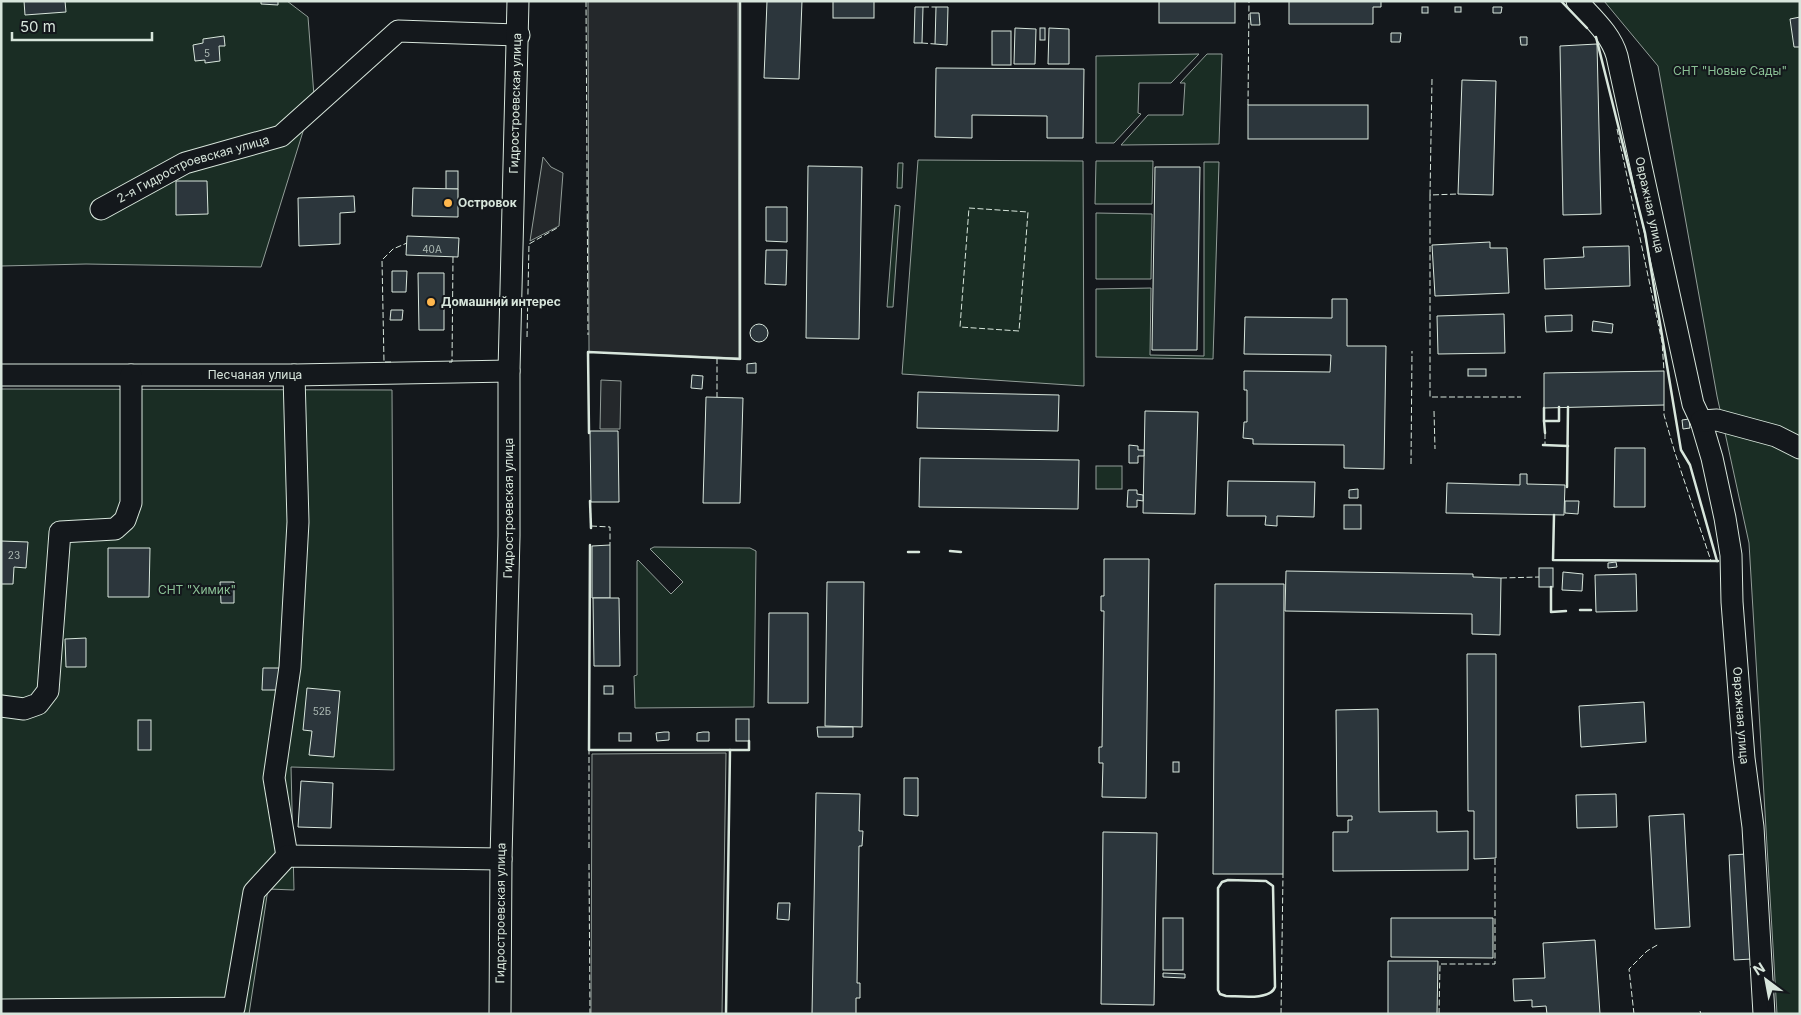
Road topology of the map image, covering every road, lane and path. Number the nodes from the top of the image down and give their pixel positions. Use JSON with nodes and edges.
{"nodes":[{"id":1,"x":518,"y":1,"type":"edge"},
{"id":2,"x":1577,"y":1,"type":"edge"},
{"id":3,"x":518,"y":35,"type":"junction"},
{"id":4,"x":101,"y":209,"type":"dead end"},
{"id":5,"x":509,"y":371,"type":"junction"},
{"id":6,"x":294,"y":374,"type":"junction"},
{"id":7,"x":131,"y":375,"type":"junction"},
{"id":8,"x":1,"y":376,"type":"edge"},
{"id":9,"x":1701,"y":421,"type":"junction"},
{"id":10,"x":1800,"y":448,"type":"edge"},
{"id":11,"x":1,"y":706,"type":"edge"},
{"id":12,"x":287,"y":856,"type":"junction"},
{"id":13,"x":501,"y":859,"type":"junction"},
{"id":14,"x":1,"y":1010,"type":"edge"},
{"id":15,"x":500,"y":1014,"type":"edge"},
{"id":16,"x":1764,"y":1014,"type":"edge"}],
"edges":[{"from":1,"to":3,"type":"street","name":"Гидростроевская улица"},
{"from":2,"to":9,"type":"street","name":"Овражная улица"},
{"from":3,"to":4,"type":"street","name":"2-я Гидростроевская улица"},
{"from":3,"to":5,"type":"street","name":"Гидростроевская улица"},
{"from":5,"to":6,"type":"street","name":"Песчаная улица"},
{"from":5,"to":13,"type":"street","name":"Гидростроевская улица"},
{"from":6,"to":7,"type":"street","name":"Песчаная улица"},
{"from":6,"to":12,"type":"street"},
{"from":7,"to":8,"type":"street","name":"Песчаная улица"},
{"from":7,"to":11,"type":"street"},
{"from":9,"to":10,"type":"street"},
{"from":9,"to":16,"type":"street","name":"Овражная улица"},
{"from":12,"to":13,"type":"street"},
{"from":12,"to":14,"type":"street"},
{"from":13,"to":15,"type":"street","name":"Гидростроевская улица"}]}
